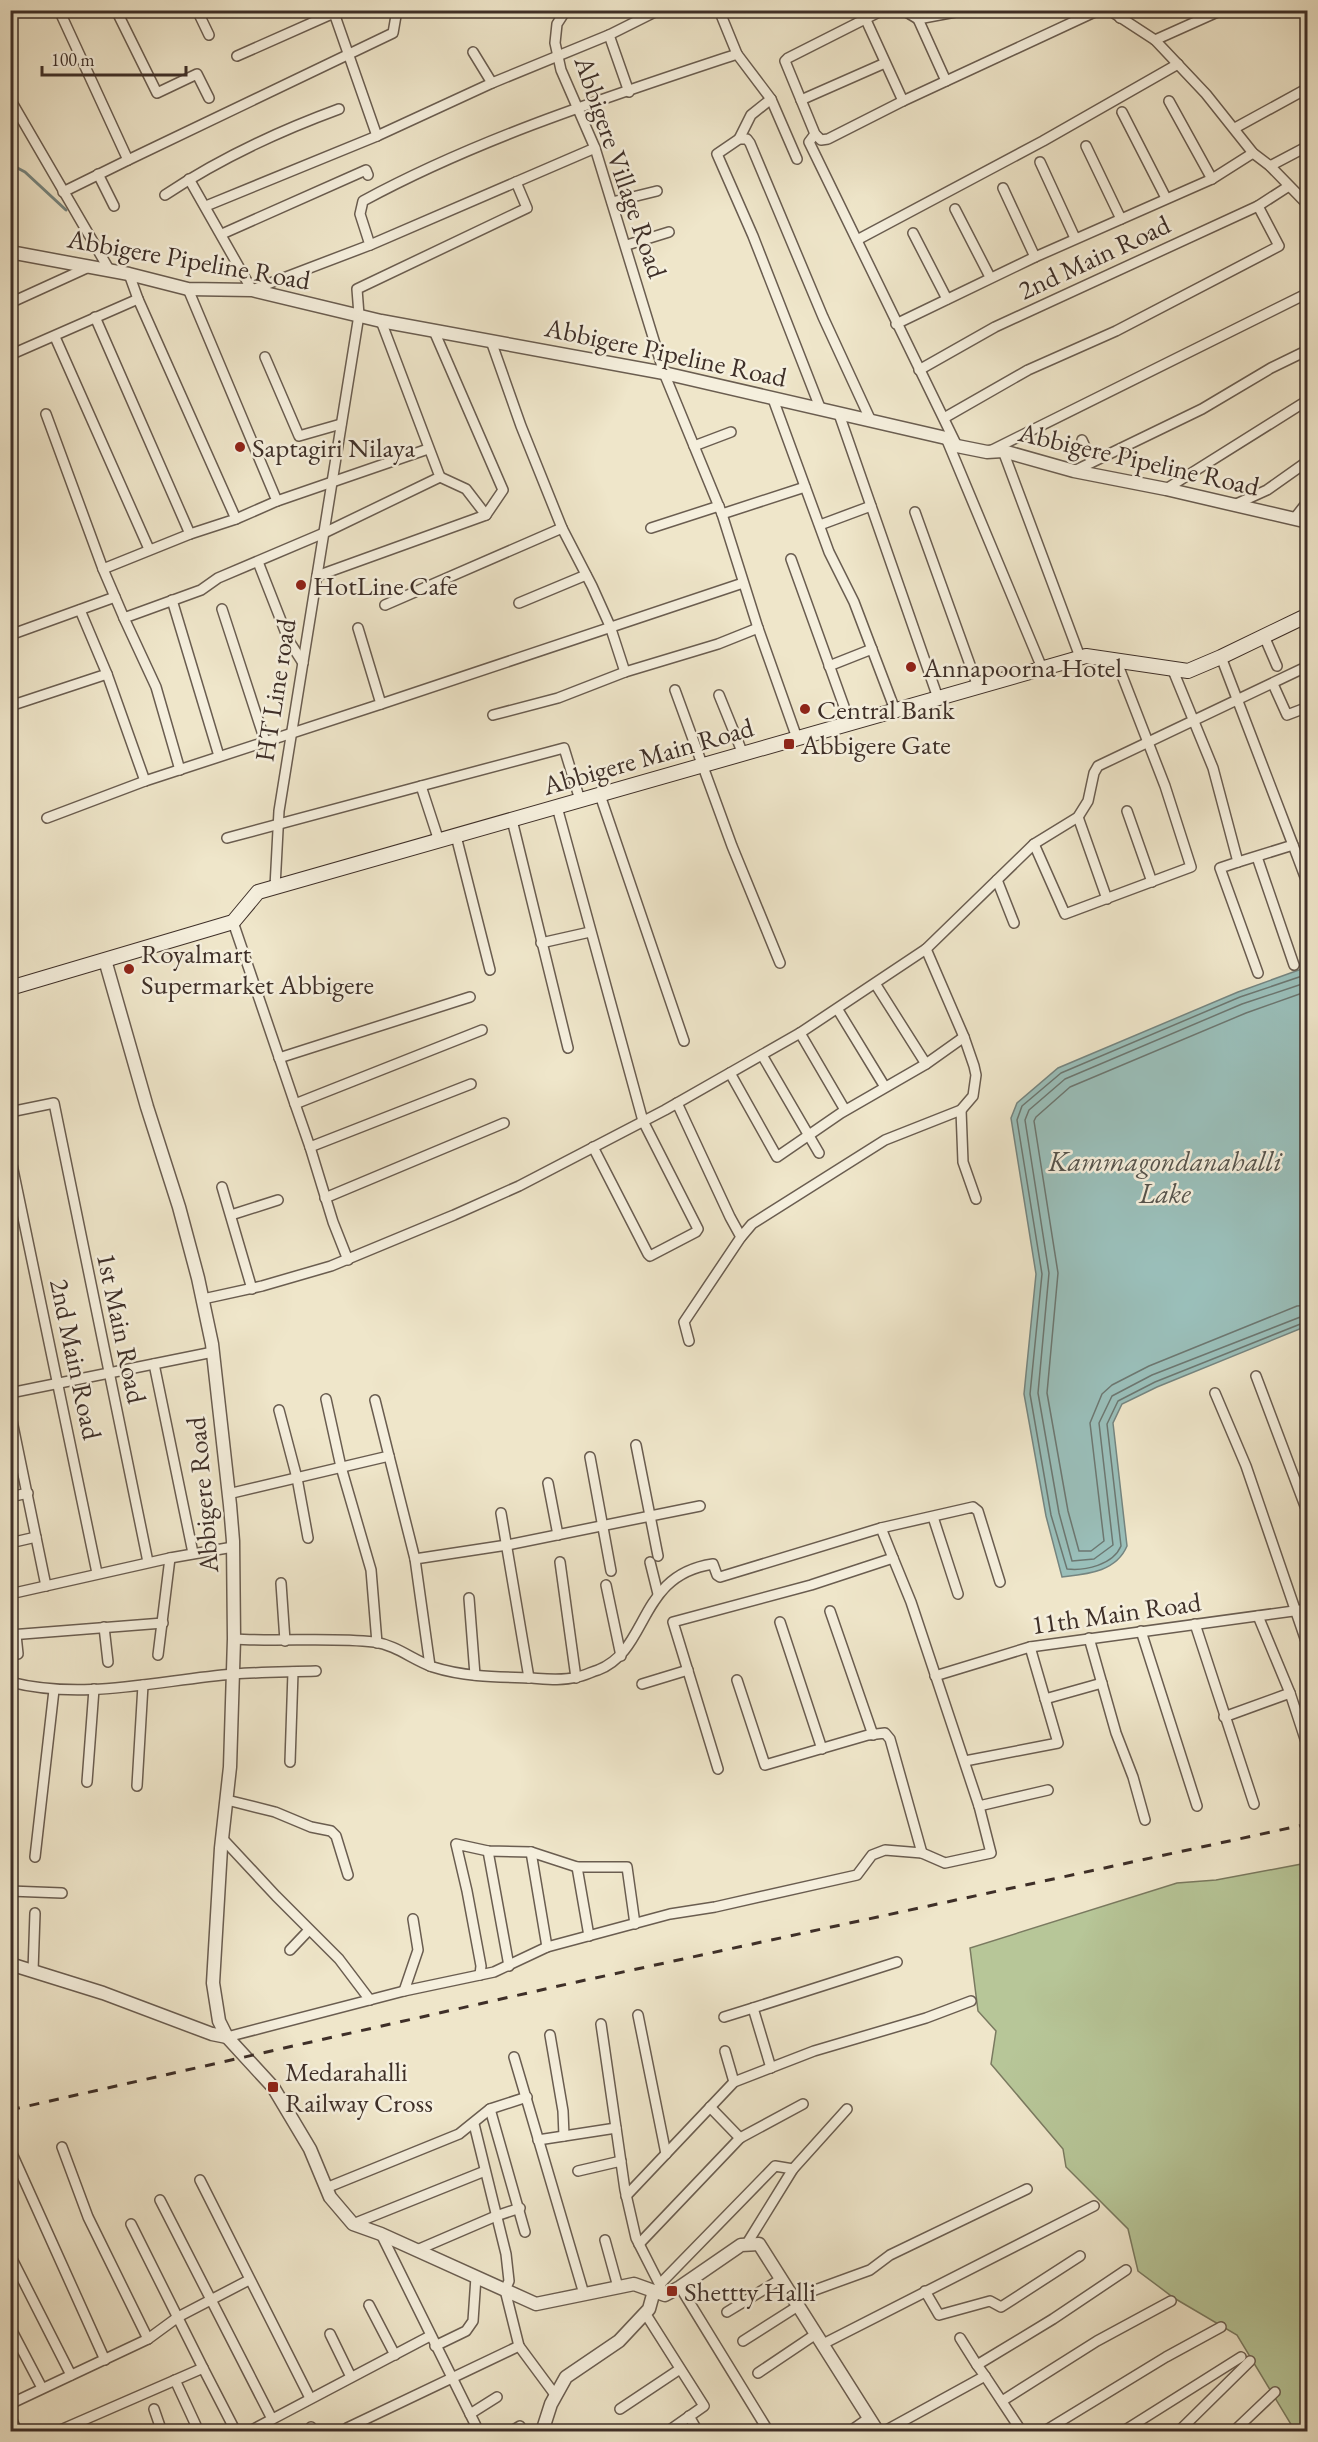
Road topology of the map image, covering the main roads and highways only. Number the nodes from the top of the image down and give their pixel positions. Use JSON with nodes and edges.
{"nodes":[{"id":1,"x":1308,"y":615,"type":"edge"},
{"id":2,"x":10,"y":988,"type":"edge"}],
"edges":[{"from":1,"to":2,"type":"main road","name":"Abbigere Main Road"}]}
